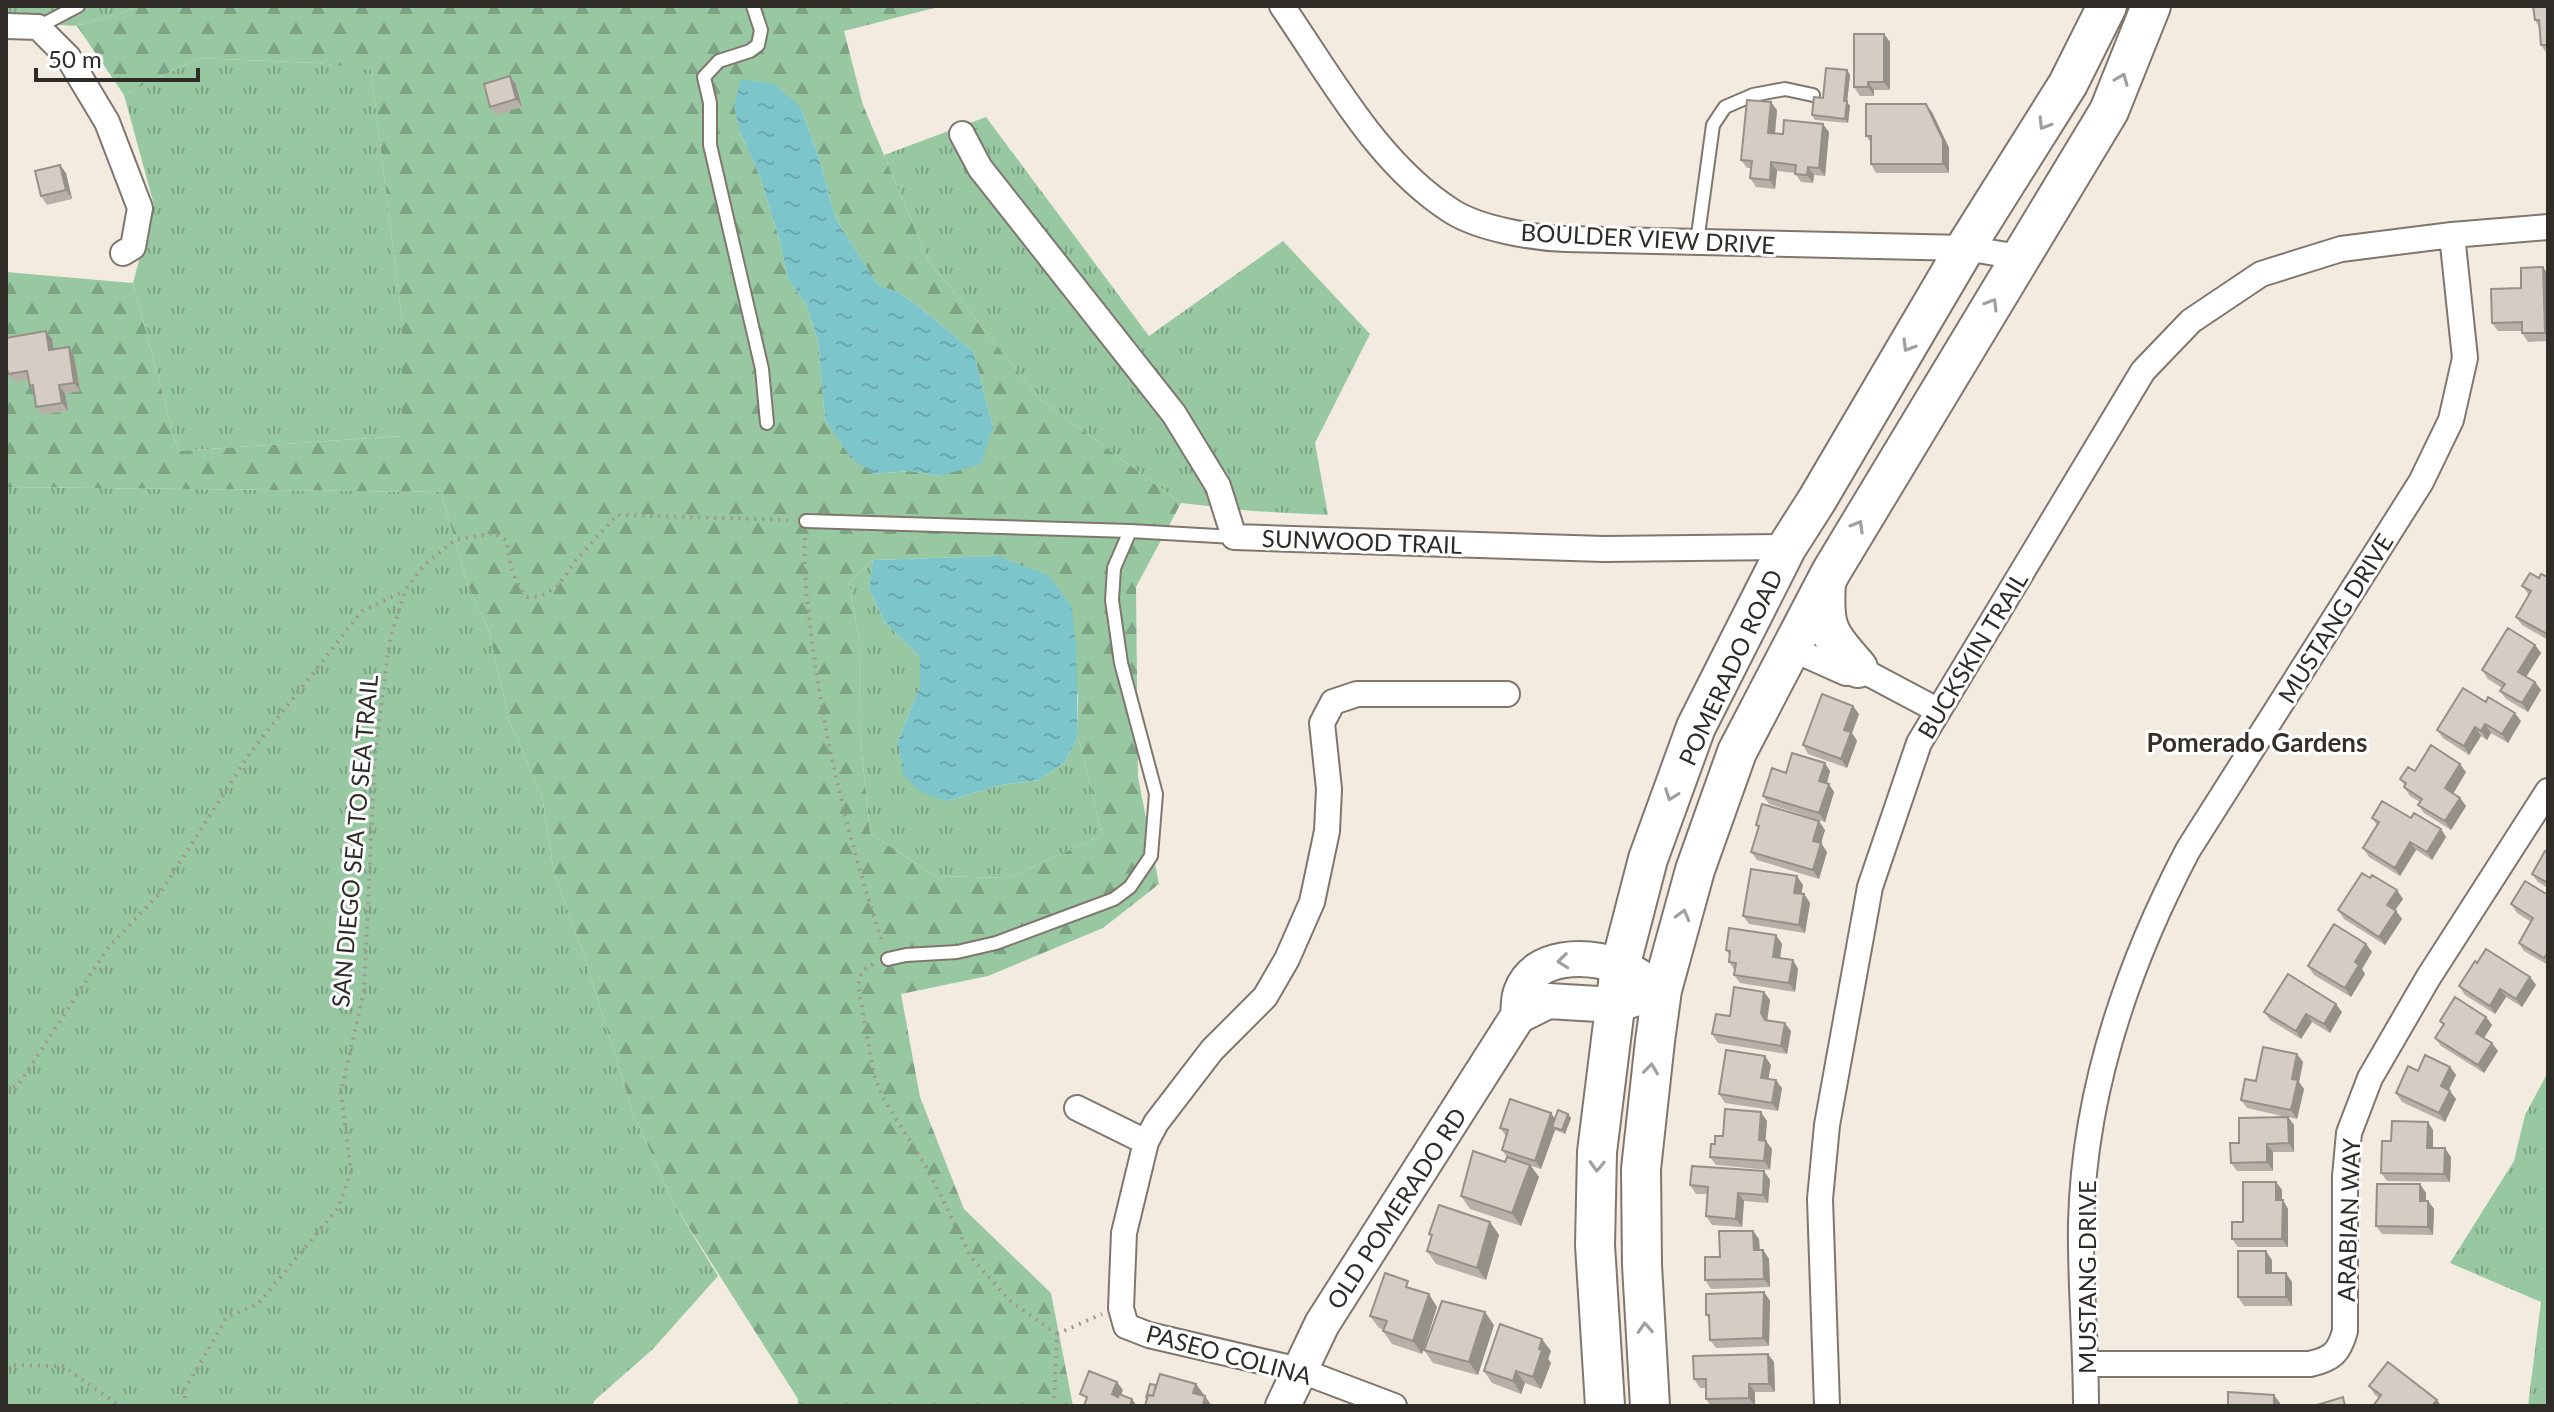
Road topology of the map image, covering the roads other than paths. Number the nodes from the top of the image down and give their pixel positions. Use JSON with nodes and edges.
{"nodes":[{"id":1,"x":78,"y":6,"type":"edge"},
{"id":2,"x":753,"y":6,"type":"edge"},
{"id":3,"x":1282,"y":6,"type":"edge"},
{"id":4,"x":2107,"y":6,"type":"edge"},
{"id":5,"x":2151,"y":6,"type":"edge"},
{"id":6,"x":6,"y":26,"type":"edge"},
{"id":7,"x":38,"y":27,"type":"junction"},
{"id":8,"x":1813,"y":95,"type":"edge"},
{"id":9,"x":962,"y":134,"type":"dead end"},
{"id":10,"x":2548,"y":227,"type":"edge"},
{"id":11,"x":2452,"y":235,"type":"junction"},
{"id":12,"x":1697,"y":242,"type":"junction"},
{"id":13,"x":1965,"y":248,"type":"junction"},
{"id":14,"x":123,"y":253,"type":"dead end"},
{"id":15,"x":2019,"y":257,"type":"junction"},
{"id":16,"x":767,"y":423,"type":"dead end"},
{"id":17,"x":806,"y":521,"type":"road end"},
{"id":18,"x":1130,"y":531,"type":"junction"},
{"id":19,"x":1234,"y":537,"type":"junction"},
{"id":20,"x":1787,"y":547,"type":"junction"},
{"id":21,"x":1826,"y":582,"type":"junction"},
{"id":22,"x":1790,"y":648,"type":"junction"},
{"id":23,"x":1858,"y":668,"type":"junction"},
{"id":24,"x":1507,"y":694,"type":"dead end"},
{"id":25,"x":1937,"y":710,"type":"junction"},
{"id":26,"x":2548,"y":791,"type":"edge"},
{"id":27,"x":888,"y":959,"type":"road end"},
{"id":28,"x":1620,"y":967,"type":"junction"},
{"id":29,"x":1662,"y":990,"type":"junction"},
{"id":30,"x":1615,"y":1005,"type":"junction"},
{"id":31,"x":1518,"y":1016,"type":"junction"},
{"id":32,"x":1077,"y":1108,"type":"dead end"},
{"id":33,"x":1146,"y":1142,"type":"junction"},
{"id":34,"x":2086,"y":1364,"type":"junction"},
{"id":35,"x":1299,"y":1370,"type":"junction"},
{"id":36,"x":1283,"y":1406,"type":"edge"},
{"id":37,"x":1394,"y":1406,"type":"edge"},
{"id":38,"x":1605,"y":1406,"type":"edge"},
{"id":39,"x":1650,"y":1406,"type":"edge"},
{"id":40,"x":1827,"y":1406,"type":"edge"},
{"id":41,"x":2086,"y":1406,"type":"edge"}],
"edges":[{"from":1,"to":7,"type":"lane"},
{"from":2,"to":16,"type":"lane"},
{"from":3,"to":12,"type":"street","name":"BOULDER VIEW DRIVE"},
{"from":4,"to":13,"type":"main road","name":"POMERADO ROAD","one_way":true},
{"from":15,"to":5,"type":"main road","name":"POMERADO ROAD","one_way":true},
{"from":6,"to":7,"type":"street"},
{"from":7,"to":14,"type":"street"},
{"from":8,"to":12,"type":"lane"},
{"from":9,"to":19,"type":"street","name":"SUNWOOD TRAIL"},
{"from":10,"to":11,"type":"street","name":"BUCKSKIN TRAIL"},
{"from":11,"to":25,"type":"street","name":"BUCKSKIN TRAIL"},
{"from":11,"to":34,"type":"street","name":"MUSTANG DRIVE"},
{"from":12,"to":13,"type":"street","name":"BOULDER VIEW DRIVE"},
{"from":13,"to":15,"type":"street","name":"BOULDER VIEW DRIVE"},
{"from":13,"to":20,"type":"main road","name":"POMERADO ROAD","one_way":true},
{"from":21,"to":15,"type":"main road","name":"POMERADO ROAD","one_way":true},
{"from":17,"to":18,"type":"lane"},
{"from":18,"to":19,"type":"lane"},
{"from":18,"to":27,"type":"lane"},
{"from":19,"to":20,"type":"street","name":"SUNWOOD TRAIL"},
{"from":20,"to":22,"type":"main road"},
{"from":20,"to":28,"type":"main road","name":"POMERADO ROAD","one_way":true},
{"from":21,"to":22,"type":"main road","name":"POMERADO ROAD"},
{"from":21,"to":23,"type":"main road"},
{"from":22,"to":23,"type":"street"},
{"from":29,"to":22,"type":"main road","name":"POMERADO ROAD","one_way":true},
{"from":23,"to":25,"type":"street"},
{"from":24,"to":33,"type":"street"},
{"from":25,"to":40,"type":"street","name":"BUCKSKIN TRAIL"},
{"from":26,"to":34,"type":"street","name":"ARABIAN WAY"},
{"from":28,"to":29,"type":"street","name":"OLD POMERADO RD"},
{"from":28,"to":30,"type":"main road","name":"POMERADO ROAD"},
{"from":28,"to":31,"type":"street","name":"OLD POMERADO RD","one_way":true},
{"from":29,"to":30,"type":"street"},
{"from":39,"to":29,"type":"main road","name":"POMERADO ROAD","one_way":true},
{"from":30,"to":31,"type":"street"},
{"from":30,"to":38,"type":"main road","name":"POMERADO ROAD","one_way":true},
{"from":31,"to":35,"type":"street","name":"OLD POMERADO RD"},
{"from":32,"to":33,"type":"street"},
{"from":33,"to":35,"type":"street","name":"PASEO COLINA"},
{"from":34,"to":41,"type":"street","name":"MUSTANG DRIVE"},
{"from":35,"to":36,"type":"street","name":"OLD POMERADO RD"},
{"from":35,"to":37,"type":"street","name":"PASEO COLINA"}]}
